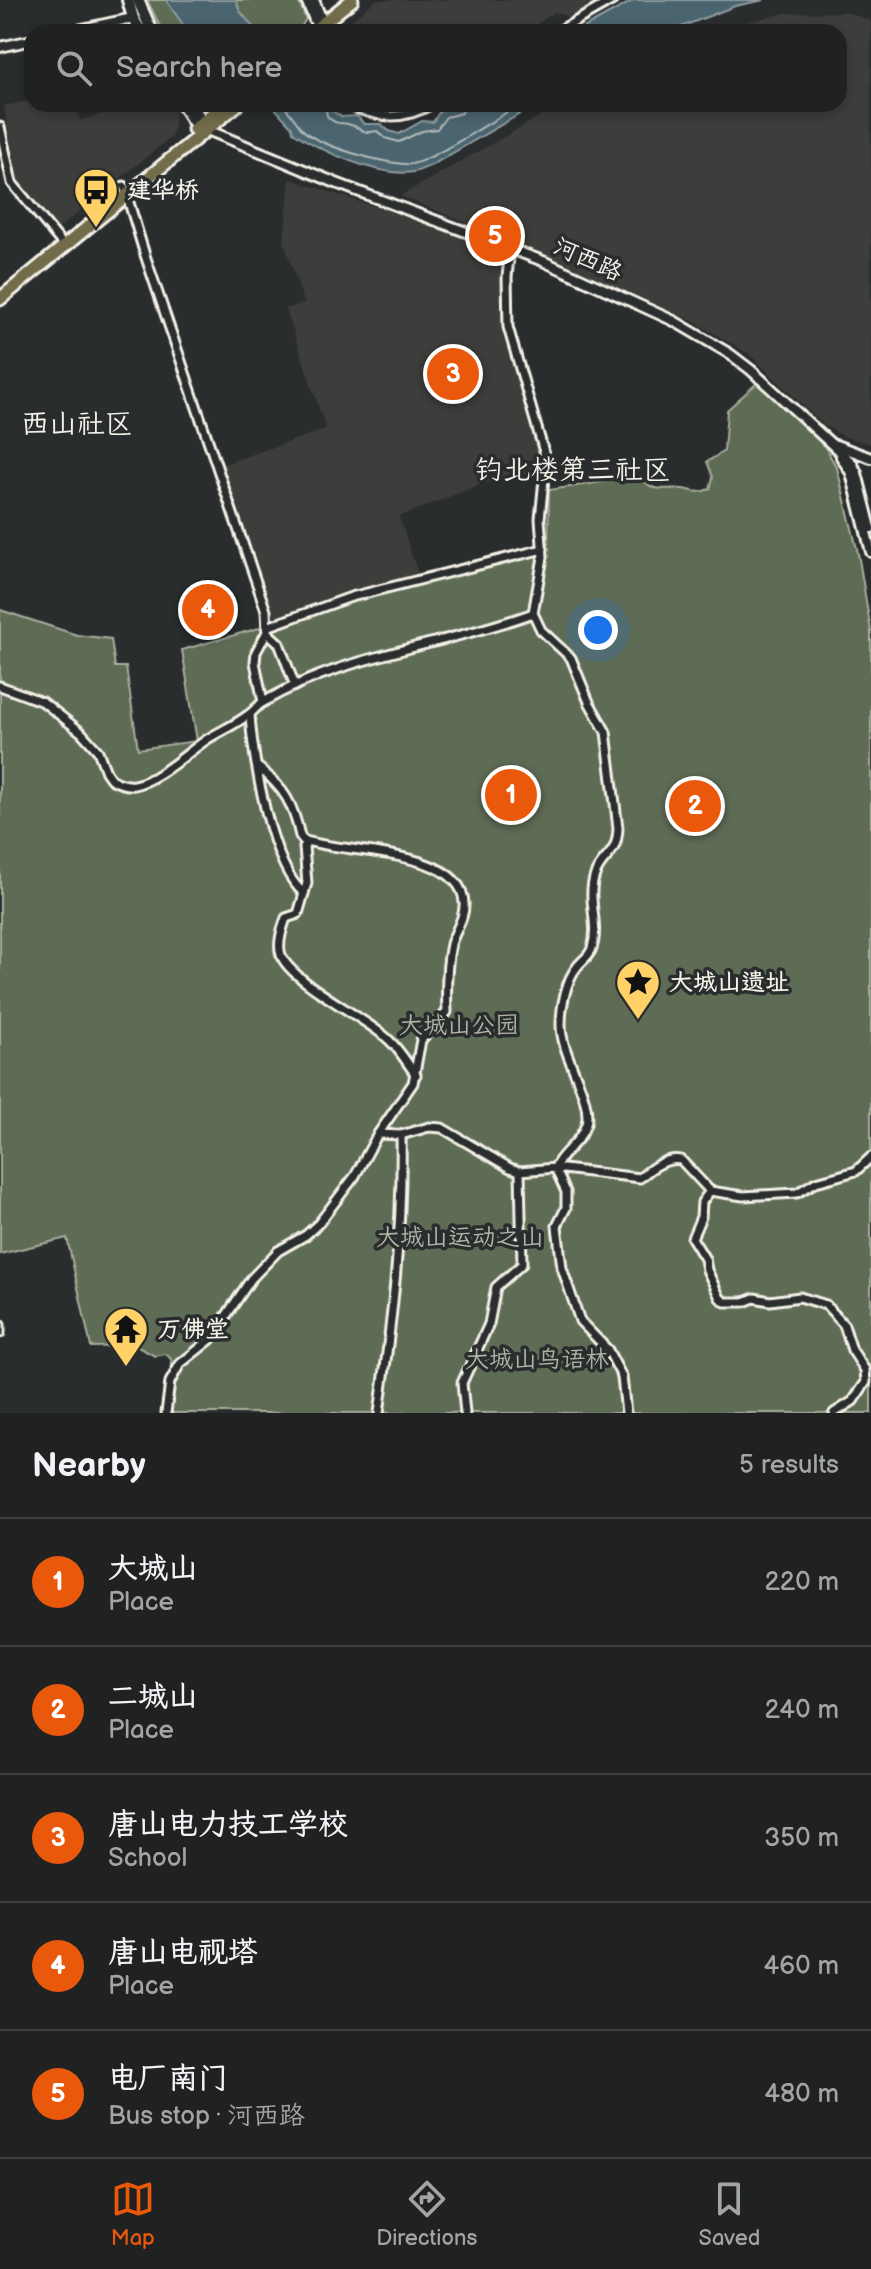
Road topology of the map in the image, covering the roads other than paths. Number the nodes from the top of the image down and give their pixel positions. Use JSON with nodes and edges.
{"nodes":[{"id":1,"x":128,"y":0,"type":"edge"},
{"id":2,"x":138,"y":0,"type":"edge"},
{"id":3,"x":306,"y":0,"type":"edge"},
{"id":4,"x":314,"y":0,"type":"edge"},
{"id":5,"x":352,"y":0,"type":"edge"},
{"id":6,"x":361,"y":0,"type":"edge"},
{"id":7,"x":608,"y":1,"type":"edge"},
{"id":8,"x":133,"y":18,"type":"junction"},
{"id":9,"x":105,"y":24,"type":"edge"},
{"id":10,"x":136,"y":24,"type":"edge"},
{"id":11,"x":148,"y":24,"type":"edge"},
{"id":12,"x":318,"y":24,"type":"edge"},
{"id":13,"x":319,"y":24,"type":"edge"},
{"id":14,"x":326,"y":24,"type":"edge"},
{"id":15,"x":327,"y":24,"type":"edge"},
{"id":16,"x":570,"y":24,"type":"edge"},
{"id":17,"x":24,"y":42,"type":"edge"},
{"id":18,"x":0,"y":47,"type":"edge"},
{"id":19,"x":190,"y":112,"type":"edge"},
{"id":20,"x":196,"y":112,"type":"edge"},
{"id":21,"x":216,"y":112,"type":"edge"},
{"id":22,"x":224,"y":112,"type":"edge"},
{"id":23,"x":371,"y":112,"type":"edge"},
{"id":24,"x":418,"y":112,"type":"edge"},
{"id":25,"x":202,"y":125,"type":"junction"},
{"id":26,"x":0,"y":127,"type":"edge"},
{"id":27,"x":125,"y":191,"type":"junction"},
{"id":28,"x":60,"y":241,"type":"junction"},
{"id":29,"x":510,"y":248,"type":"junction"},
{"id":30,"x":0,"y":291,"type":"edge"},
{"id":31,"x":0,"y":299,"type":"edge"},
{"id":32,"x":835,"y":445,"type":"junction"},
{"id":33,"x":871,"y":458,"type":"edge"},
{"id":34,"x":871,"y":528,"type":"edge"},
{"id":35,"x":543,"y":549,"type":"junction"},
{"id":36,"x":871,"y":552,"type":"edge"},
{"id":37,"x":533,"y":613,"type":"junction"},
{"id":38,"x":267,"y":629,"type":"junction"},
{"id":39,"x":0,"y":686,"type":"edge"},
{"id":40,"x":295,"y":686,"type":"junction"},
{"id":41,"x":263,"y":702,"type":"junction"},
{"id":42,"x":250,"y":714,"type":"junction"},
{"id":43,"x":259,"y":768,"type":"junction"},
{"id":44,"x":307,"y":842,"type":"junction"},
{"id":45,"x":304,"y":893,"type":"junction"},
{"id":46,"x":416,"y":1075,"type":"junction"},
{"id":47,"x":378,"y":1134,"type":"junction"},
{"id":48,"x":401,"y":1135,"type":"junction"},
{"id":49,"x":871,"y":1157,"type":"edge"},
{"id":50,"x":555,"y":1168,"type":"junction"},
{"id":51,"x":520,"y":1171,"type":"junction"},
{"id":52,"x":710,"y":1191,"type":"junction"},
{"id":53,"x":0,"y":1325,"type":"edge"},
{"id":54,"x":0,"y":1333,"type":"edge"},
{"id":55,"x":166,"y":1413,"type":"edge"},
{"id":56,"x":379,"y":1413,"type":"edge"},
{"id":57,"x":465,"y":1413,"type":"edge"},
{"id":58,"x":626,"y":1413,"type":"edge"},
{"id":59,"x":834,"y":1413,"type":"edge"}],
"edges":[{"from":1,"to":8,"type":"main road"},
{"from":2,"to":11,"type":"main road"},
{"from":3,"to":12,"type":"street"},
{"from":4,"to":13,"type":"street"},
{"from":5,"to":14,"type":"main road"},
{"from":6,"to":15,"type":"main road"},
{"from":7,"to":16,"type":"street"},
{"from":8,"to":9,"type":"street"},
{"from":8,"to":10,"type":"main road"},
{"from":17,"to":18,"type":"street"},
{"from":19,"to":25,"type":"main road"},
{"from":20,"to":25,"type":"main road"},
{"from":21,"to":25,"type":"main road"},
{"from":22,"to":25,"type":"main road"},
{"from":23,"to":24,"type":"street"},
{"from":25,"to":27,"type":"main road"},
{"from":25,"to":29,"type":"street","name":"河西路"},
{"from":26,"to":28,"type":"street"},
{"from":27,"to":28,"type":"main road"},
{"from":27,"to":31,"type":"main road"},
{"from":27,"to":38,"type":"street"},
{"from":28,"to":30,"type":"main road"},
{"from":29,"to":32,"type":"street","name":"河西路"},
{"from":29,"to":35,"type":"street"},
{"from":32,"to":33,"type":"street"},
{"from":32,"to":34,"type":"street","name":"河西路"},
{"from":32,"to":36,"type":"street","name":"河西路"},
{"from":35,"to":37,"type":"street"},
{"from":35,"to":38,"type":"street"},
{"from":37,"to":40,"type":"street"},
{"from":37,"to":50,"type":"street"},
{"from":38,"to":40,"type":"street"},
{"from":38,"to":41,"type":"street"},
{"from":39,"to":42,"type":"street"},
{"from":40,"to":41,"type":"street"},
{"from":41,"to":42,"type":"street"},
{"from":42,"to":43,"type":"street"},
{"from":43,"to":44,"type":"street"},
{"from":43,"to":45,"type":"street"},
{"from":44,"to":45,"type":"street"},
{"from":44,"to":46,"type":"street"},
{"from":45,"to":46,"type":"street"},
{"from":46,"to":47,"type":"street"},
{"from":47,"to":48,"type":"street"},
{"from":47,"to":55,"type":"street"},
{"from":48,"to":51,"type":"street"},
{"from":48,"to":56,"type":"street"},
{"from":49,"to":52,"type":"street"},
{"from":50,"to":51,"type":"street"},
{"from":50,"to":52,"type":"street"},
{"from":50,"to":58,"type":"street"},
{"from":51,"to":57,"type":"street"},
{"from":52,"to":59,"type":"street"},
{"from":53,"to":54,"type":"street"}]}
